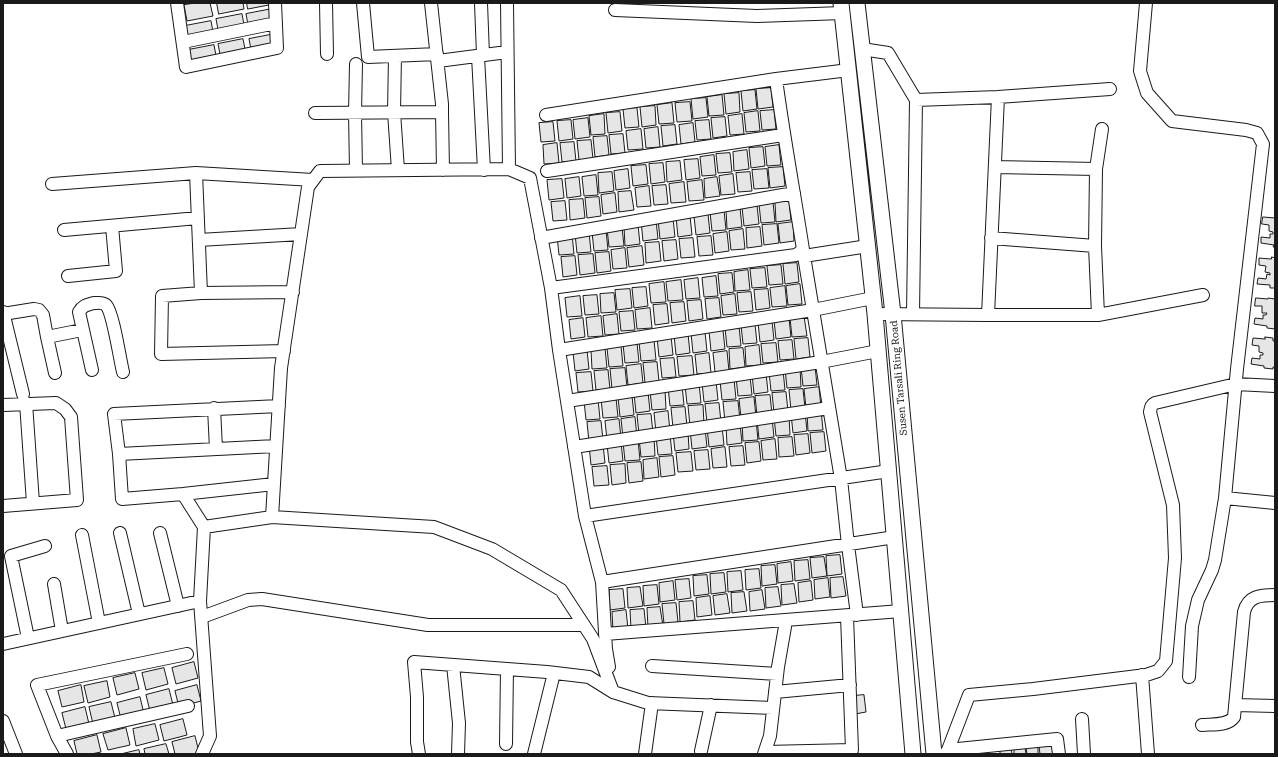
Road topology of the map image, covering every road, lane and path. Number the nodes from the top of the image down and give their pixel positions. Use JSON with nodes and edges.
{"nodes":[{"id":1,"x":177,"y":3,"type":"edge"},
{"id":2,"x":275,"y":3,"type":"edge"},
{"id":3,"x":326,"y":3,"type":"edge"},
{"id":4,"x":363,"y":3,"type":"edge"},
{"id":5,"x":431,"y":3,"type":"edge"},
{"id":6,"x":481,"y":3,"type":"edge"},
{"id":7,"x":507,"y":3,"type":"edge"},
{"id":8,"x":857,"y":3,"type":"edge"},
{"id":9,"x":1146,"y":3,"type":"edge"},
{"id":10,"x":673,"y":8,"type":"edge"},
{"id":11,"x":842,"y":8,"type":"edge"},
{"id":12,"x":615,"y":10,"type":"dead end"},
{"id":13,"x":276,"y":24,"type":"junction"},
{"id":14,"x":184,"y":42,"type":"junction"},
{"id":15,"x":862,"y":49,"type":"junction"},
{"id":16,"x":507,"y":52,"type":"junction"},
{"id":17,"x":327,"y":54,"type":"dead end"},
{"id":18,"x":395,"y":56,"type":"junction"},
{"id":19,"x":481,"y":56,"type":"junction"},
{"id":20,"x":437,"y":57,"type":"junction"},
{"id":21,"x":356,"y":64,"type":"dead end"},
{"id":22,"x":849,"y":70,"type":"junction"},
{"id":23,"x":776,"y":79,"type":"junction"},
{"id":24,"x":1110,"y":89,"type":"dead end"},
{"id":25,"x":998,"y":97,"type":"junction"},
{"id":26,"x":916,"y":100,"type":"junction"},
{"id":27,"x":394,"y":112,"type":"junction"},
{"id":28,"x":442,"y":112,"type":"junction"},
{"id":29,"x":315,"y":113,"type":"dead end"},
{"id":30,"x":355,"y":113,"type":"junction"},
{"id":31,"x":546,"y":115,"type":"dead end"},
{"id":32,"x":1102,"y":129,"type":"dead end"},
{"id":33,"x":783,"y":136,"type":"junction"},
{"id":34,"x":995,"y":168,"type":"junction"},
{"id":35,"x":1096,"y":169,"type":"junction"},
{"id":36,"x":356,"y":170,"type":"junction"},
{"id":37,"x":398,"y":170,"type":"junction"},
{"id":38,"x":443,"y":170,"type":"junction"},
{"id":39,"x":484,"y":170,"type":"junction"},
{"id":40,"x":509,"y":170,"type":"junction"},
{"id":41,"x":547,"y":170,"type":"dead end"},
{"id":42,"x":196,"y":174,"type":"junction"},
{"id":43,"x":313,"y":180,"type":"junction"},
{"id":44,"x":52,"y":184,"type":"dead end"},
{"id":45,"x":794,"y":193,"type":"junction"},
{"id":46,"x":198,"y":218,"type":"junction"},
{"id":47,"x":112,"y":226,"type":"junction"},
{"id":48,"x":64,"y":230,"type":"dead end"},
{"id":49,"x":301,"y":234,"type":"junction"},
{"id":50,"x":541,"y":238,"type":"junction"},
{"id":51,"x":992,"y":238,"type":"junction"},
{"id":52,"x":199,"y":240,"type":"junction"},
{"id":53,"x":868,"y":246,"type":"junction"},
{"id":54,"x":1095,"y":246,"type":"junction"},
{"id":55,"x":804,"y":256,"type":"junction"},
{"id":56,"x":68,"y":276,"type":"dead end"},
{"id":57,"x":551,"y":288,"type":"junction"},
{"id":58,"x":293,"y":292,"type":"junction"},
{"id":59,"x":201,"y":293,"type":"junction"},
{"id":60,"x":1203,"y":295,"type":"dead end"},
{"id":61,"x":873,"y":298,"type":"junction"},
{"id":62,"x":813,"y":310,"type":"junction"},
{"id":63,"x":3,"y":313,"type":"edge"},
{"id":64,"x":875,"y":314,"type":"junction"},
{"id":65,"x":893,"y":314,"type":"junction"},
{"id":66,"x":913,"y":314,"type":"junction"},
{"id":67,"x":988,"y":315,"type":"junction"},
{"id":68,"x":1098,"y":315,"type":"junction"},
{"id":69,"x":82,"y":330,"type":"junction"},
{"id":70,"x":47,"y":337,"type":"junction"},
{"id":71,"x":559,"y":350,"type":"junction"},
{"id":72,"x":284,"y":351,"type":"junction"},
{"id":73,"x":878,"y":351,"type":"junction"},
{"id":74,"x":821,"y":362,"type":"junction"},
{"id":75,"x":92,"y":370,"type":"dead end"},
{"id":76,"x":123,"y":372,"type":"dead end"},
{"id":77,"x":55,"y":373,"type":"dead end"},
{"id":78,"x":1236,"y":384,"type":"junction"},
{"id":79,"x":1275,"y":386,"type":"edge"},
{"id":80,"x":25,"y":399,"type":"junction"},
{"id":81,"x":567,"y":401,"type":"junction"},
{"id":82,"x":3,"y":405,"type":"edge"},
{"id":83,"x":279,"y":406,"type":"junction"},
{"id":84,"x":214,"y":408,"type":"junction"},
{"id":85,"x":829,"y":408,"type":"junction"},
{"id":86,"x":276,"y":446,"type":"junction"},
{"id":87,"x":574,"y":447,"type":"junction"},
{"id":88,"x":216,"y":449,"type":"junction"},
{"id":89,"x":119,"y":454,"type":"junction"},
{"id":90,"x":889,"y":471,"type":"junction"},
{"id":91,"x":841,"y":478,"type":"junction"},
{"id":92,"x":274,"y":484,"type":"junction"},
{"id":93,"x":182,"y":494,"type":"junction"},
{"id":94,"x":1225,"y":498,"type":"junction"},
{"id":95,"x":33,"y":503,"type":"junction"},
{"id":96,"x":1275,"y":503,"type":"edge"},
{"id":97,"x":3,"y":506,"type":"edge"},
{"id":98,"x":585,"y":516,"type":"junction"},
{"id":99,"x":272,"y":517,"type":"junction"},
{"id":100,"x":204,"y":526,"type":"junction"},
{"id":101,"x":120,"y":533,"type":"dead end"},
{"id":102,"x":160,"y":533,"type":"dead end"},
{"id":103,"x":82,"y":535,"type":"dead end"},
{"id":104,"x":895,"y":536,"type":"junction"},
{"id":105,"x":848,"y":545,"type":"junction"},
{"id":106,"x":45,"y":546,"type":"dead end"},
{"id":107,"x":602,"y":582,"type":"junction"},
{"id":108,"x":54,"y":584,"type":"dead end"},
{"id":109,"x":1275,"y":594,"type":"edge"},
{"id":110,"x":200,"y":601,"type":"junction"},
{"id":111,"x":178,"y":606,"type":"junction"},
{"id":112,"x":901,"y":612,"type":"junction"},
{"id":113,"x":139,"y":614,"type":"junction"},
{"id":114,"x":852,"y":615,"type":"junction"},
{"id":115,"x":202,"y":617,"type":"junction"},
{"id":116,"x":786,"y":621,"type":"junction"},
{"id":117,"x":99,"y":623,"type":"junction"},
{"id":118,"x":584,"y":625,"type":"junction"},
{"id":119,"x":62,"y":631,"type":"junction"},
{"id":120,"x":605,"y":634,"type":"junction"},
{"id":121,"x":28,"y":638,"type":"junction"},
{"id":122,"x":3,"y":644,"type":"edge"},
{"id":123,"x":187,"y":654,"type":"dead end"},
{"id":124,"x":453,"y":665,"type":"junction"},
{"id":125,"x":652,"y":666,"type":"dead end"},
{"id":126,"x":506,"y":669,"type":"junction"},
{"id":127,"x":554,"y":673,"type":"junction"},
{"id":128,"x":777,"y":674,"type":"junction"},
{"id":129,"x":1142,"y":675,"type":"junction"},
{"id":130,"x":1189,"y":676,"type":"dead end"},
{"id":131,"x":850,"y":685,"type":"junction"},
{"id":132,"x":613,"y":692,"type":"junction"},
{"id":133,"x":775,"y":692,"type":"junction"},
{"id":134,"x":652,"y":703,"type":"junction"},
{"id":135,"x":711,"y":705,"type":"junction"},
{"id":136,"x":1235,"y":705,"type":"junction"},
{"id":137,"x":188,"y":706,"type":"dead end"},
{"id":138,"x":1275,"y":706,"type":"edge"},
{"id":139,"x":773,"y":708,"type":"junction"},
{"id":140,"x":1082,"y":719,"type":"dead end"},
{"id":141,"x":3,"y":721,"type":"edge"},
{"id":142,"x":1202,"y":725,"type":"dead end"},
{"id":143,"x":56,"y":736,"type":"junction"},
{"id":144,"x":506,"y":744,"type":"dead end"},
{"id":145,"x":701,"y":751,"type":"dead end"},
{"id":146,"x":765,"y":753,"type":"edge"},
{"id":147,"x":942,"y":753,"type":"edge"},
{"id":148,"x":16,"y":754,"type":"edge"},
{"id":149,"x":67,"y":754,"type":"edge"},
{"id":150,"x":202,"y":754,"type":"edge"},
{"id":151,"x":419,"y":754,"type":"edge"},
{"id":152,"x":458,"y":754,"type":"edge"},
{"id":153,"x":534,"y":754,"type":"edge"},
{"id":154,"x":645,"y":754,"type":"edge"},
{"id":155,"x":913,"y":754,"type":"edge"},
{"id":156,"x":1059,"y":754,"type":"edge"},
{"id":157,"x":1084,"y":754,"type":"edge"},
{"id":158,"x":1148,"y":754,"type":"edge"}],
"edges":[{"from":1,"to":14,"type":"street"},
{"from":2,"to":13,"type":"street"},
{"from":3,"to":17,"type":"street"},
{"from":4,"to":18,"type":"street"},
{"from":5,"to":20,"type":"street"},
{"from":6,"to":19,"type":"street"},
{"from":7,"to":16,"type":"street"},
{"from":8,"to":15,"type":"main road","name":"Susen Tarsali Ring Road"},
{"from":9,"to":78,"type":"street"},
{"from":10,"to":11,"type":"street"},
{"from":10,"to":12,"type":"street"},
{"from":11,"to":22,"type":"main road","name":"Susen Tarsali Ring Road"},
{"from":13,"to":14,"type":"street"},
{"from":13,"to":14,"type":"street"},
{"from":15,"to":26,"type":"street"},
{"from":15,"to":65,"type":"main road","name":"Susen Tarsali Ring Road"},
{"from":16,"to":19,"type":"street"},
{"from":16,"to":40,"type":"street"},
{"from":18,"to":20,"type":"street"},
{"from":18,"to":27,"type":"street"},
{"from":19,"to":20,"type":"street"},
{"from":19,"to":39,"type":"street"},
{"from":20,"to":28,"type":"street"},
{"from":21,"to":30,"type":"street"},
{"from":22,"to":23,"type":"street"},
{"from":22,"to":53,"type":"main road","name":"Susen Tarsali Ring Road"},
{"from":23,"to":31,"type":"street"},
{"from":23,"to":33,"type":"street"},
{"from":24,"to":25,"type":"street"},
{"from":25,"to":26,"type":"street"},
{"from":25,"to":34,"type":"street"},
{"from":26,"to":66,"type":"street"},
{"from":27,"to":28,"type":"street"},
{"from":27,"to":30,"type":"street"},
{"from":27,"to":37,"type":"street"},
{"from":28,"to":38,"type":"street"},
{"from":29,"to":30,"type":"street"},
{"from":30,"to":36,"type":"street"},
{"from":32,"to":35,"type":"street"},
{"from":33,"to":41,"type":"street"},
{"from":33,"to":45,"type":"street"},
{"from":34,"to":35,"type":"street"},
{"from":34,"to":51,"type":"street"},
{"from":35,"to":54,"type":"street"},
{"from":36,"to":37,"type":"street"},
{"from":36,"to":43,"type":"street"},
{"from":37,"to":38,"type":"street"},
{"from":38,"to":39,"type":"street"},
{"from":39,"to":40,"type":"street"},
{"from":40,"to":50,"type":"street"},
{"from":42,"to":43,"type":"street"},
{"from":42,"to":44,"type":"street"},
{"from":42,"to":46,"type":"street"},
{"from":43,"to":49,"type":"street"},
{"from":45,"to":50,"type":"street"},
{"from":45,"to":55,"type":"street"},
{"from":46,"to":47,"type":"street"},
{"from":46,"to":52,"type":"street"},
{"from":47,"to":48,"type":"street"},
{"from":47,"to":56,"type":"street"},
{"from":49,"to":52,"type":"street"},
{"from":49,"to":58,"type":"street"},
{"from":50,"to":57,"type":"street"},
{"from":51,"to":54,"type":"street"},
{"from":51,"to":67,"type":"street"},
{"from":52,"to":59,"type":"street"},
{"from":53,"to":55,"type":"street"},
{"from":53,"to":61,"type":"main road","name":"Susen Tarsali Ring Road"},
{"from":54,"to":68,"type":"street"},
{"from":55,"to":57,"type":"street"},
{"from":55,"to":62,"type":"street"},
{"from":57,"to":71,"type":"street"},
{"from":58,"to":59,"type":"street"},
{"from":58,"to":72,"type":"street"},
{"from":59,"to":72,"type":"street"},
{"from":60,"to":68,"type":"street"},
{"from":61,"to":62,"type":"street"},
{"from":61,"to":64,"type":"main road","name":"Susen Tarsali Ring Road"},
{"from":62,"to":71,"type":"street"},
{"from":62,"to":74,"type":"street"},
{"from":63,"to":70,"type":"street"},
{"from":63,"to":80,"type":"street"},
{"from":64,"to":65,"type":"street"},
{"from":64,"to":73,"type":"main road","name":"Susen Tarsali Ring Road"},
{"from":65,"to":66,"type":"street"},
{"from":65,"to":147,"type":"main road","name":"Susen Tarsali Ring Road"},
{"from":66,"to":67,"type":"street"},
{"from":67,"to":68,"type":"street"},
{"from":69,"to":70,"type":"street"},
{"from":69,"to":75,"type":"street"},
{"from":69,"to":76,"type":"street"},
{"from":70,"to":77,"type":"street"},
{"from":71,"to":81,"type":"street"},
{"from":72,"to":83,"type":"street"},
{"from":73,"to":74,"type":"street"},
{"from":73,"to":90,"type":"main road","name":"Susen Tarsali Ring Road"},
{"from":74,"to":81,"type":"street"},
{"from":74,"to":85,"type":"street"},
{"from":78,"to":79,"type":"street"},
{"from":78,"to":94,"type":"street"},
{"from":78,"to":129,"type":"street"},
{"from":80,"to":82,"type":"street"},
{"from":80,"to":95,"type":"street"},
{"from":80,"to":95,"type":"street"},
{"from":81,"to":87,"type":"street"},
{"from":83,"to":84,"type":"street"},
{"from":83,"to":86,"type":"street"},
{"from":84,"to":88,"type":"street"},
{"from":84,"to":89,"type":"street"},
{"from":85,"to":87,"type":"street"},
{"from":85,"to":91,"type":"street"},
{"from":86,"to":88,"type":"street"},
{"from":86,"to":92,"type":"street"},
{"from":87,"to":98,"type":"street"},
{"from":88,"to":89,"type":"street"},
{"from":89,"to":93,"type":"street"},
{"from":90,"to":91,"type":"street"},
{"from":90,"to":104,"type":"main road","name":"Susen Tarsali Ring Road"},
{"from":91,"to":98,"type":"street"},
{"from":91,"to":105,"type":"street"},
{"from":92,"to":93,"type":"street"},
{"from":92,"to":99,"type":"street"},
{"from":93,"to":100,"type":"street"},
{"from":94,"to":96,"type":"street"},
{"from":94,"to":130,"type":"street"},
{"from":95,"to":97,"type":"street"},
{"from":98,"to":107,"type":"street"},
{"from":99,"to":100,"type":"street"},
{"from":99,"to":118,"type":"street"},
{"from":100,"to":110,"type":"street"},
{"from":101,"to":113,"type":"street"},
{"from":102,"to":111,"type":"street"},
{"from":103,"to":117,"type":"street"},
{"from":104,"to":105,"type":"street"},
{"from":104,"to":112,"type":"main road","name":"Susen Tarsali Ring Road"},
{"from":105,"to":107,"type":"street"},
{"from":105,"to":114,"type":"street"},
{"from":106,"to":121,"type":"street"},
{"from":107,"to":120,"type":"street"},
{"from":108,"to":119,"type":"street"},
{"from":109,"to":136,"type":"street"},
{"from":110,"to":111,"type":"street"},
{"from":110,"to":115,"type":"street"},
{"from":111,"to":113,"type":"street"},
{"from":112,"to":114,"type":"street"},
{"from":112,"to":155,"type":"main road","name":"Susen Tarsali Ring Road"},
{"from":113,"to":117,"type":"street"},
{"from":114,"to":116,"type":"street"},
{"from":114,"to":131,"type":"street"},
{"from":115,"to":118,"type":"street"},
{"from":115,"to":150,"type":"street"},
{"from":116,"to":120,"type":"street"},
{"from":116,"to":128,"type":"street"},
{"from":117,"to":119,"type":"street"},
{"from":118,"to":132,"type":"street"},
{"from":119,"to":121,"type":"street"},
{"from":120,"to":132,"type":"street"},
{"from":121,"to":122,"type":"street"},
{"from":123,"to":143,"type":"street"},
{"from":124,"to":126,"type":"street"},
{"from":124,"to":151,"type":"street"},
{"from":124,"to":152,"type":"street"},
{"from":125,"to":128,"type":"street"},
{"from":126,"to":127,"type":"street"},
{"from":126,"to":144,"type":"street"},
{"from":127,"to":132,"type":"street"},
{"from":127,"to":153,"type":"street"},
{"from":128,"to":133,"type":"street"},
{"from":129,"to":147,"type":"street"},
{"from":129,"to":158,"type":"street"},
{"from":131,"to":133,"type":"street"},
{"from":131,"to":146,"type":"street"},
{"from":132,"to":134,"type":"street"},
{"from":133,"to":139,"type":"street"},
{"from":134,"to":135,"type":"street"},
{"from":134,"to":154,"type":"street"},
{"from":135,"to":139,"type":"street"},
{"from":135,"to":145,"type":"street"},
{"from":136,"to":138,"type":"street"},
{"from":136,"to":142,"type":"street"},
{"from":137,"to":143,"type":"street"},
{"from":139,"to":146,"type":"street"},
{"from":140,"to":157,"type":"street"},
{"from":141,"to":148,"type":"street"},
{"from":143,"to":149,"type":"street"},
{"from":147,"to":156,"type":"street"}]}
